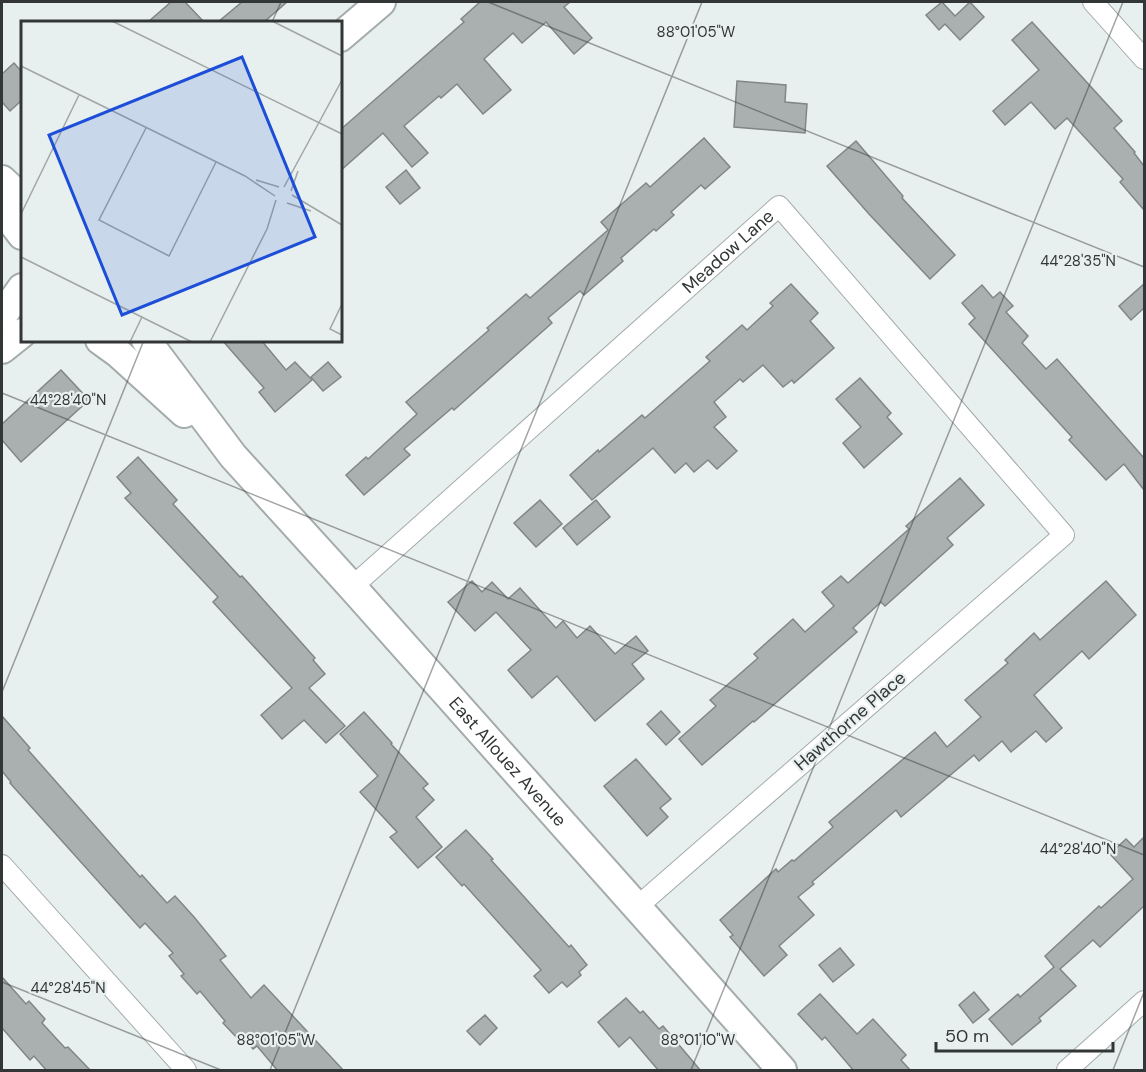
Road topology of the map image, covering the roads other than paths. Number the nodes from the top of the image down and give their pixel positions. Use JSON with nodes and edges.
{"nodes":[{"id":1,"x":381,"y":2,"type":"edge"},
{"id":2,"x":1093,"y":2,"type":"edge"},
{"id":3,"x":342,"y":35,"type":"edge"},
{"id":4,"x":1144,"y":59,"type":"edge"},
{"id":5,"x":2,"y":180,"type":"edge"},
{"id":6,"x":21,"y":198,"type":"edge"},
{"id":7,"x":2,"y":209,"type":"edge"},
{"id":8,"x":21,"y":234,"type":"edge"},
{"id":9,"x":21,"y":289,"type":"edge"},
{"id":10,"x":2,"y":316,"type":"edge"},
{"id":11,"x":21,"y":334,"type":"edge"},
{"id":12,"x":103,"y":342,"type":"edge"},
{"id":13,"x":148,"y":342,"type":"edge"},
{"id":14,"x":2,"y":349,"type":"edge"},
{"id":15,"x":233,"y":456,"type":"junction"},
{"id":16,"x":1064,"y":535,"type":"joint"},
{"id":17,"x":352,"y":587,"type":"junction"},
{"id":18,"x":2,"y":865,"type":"edge"},
{"id":19,"x":637,"y":907,"type":"junction"},
{"id":20,"x":1144,"y":1001,"type":"edge"},
{"id":21,"x":186,"y":1071,"type":"edge"},
{"id":22,"x":782,"y":1071,"type":"edge"},
{"id":23,"x":1067,"y":1071,"type":"edge"}],
"edges":[{"from":1,"to":3,"type":"street"},
{"from":2,"to":4,"type":"street"},
{"from":5,"to":6,"type":"street"},
{"from":7,"to":8,"type":"street"},
{"from":9,"to":10,"type":"street"},
{"from":11,"to":14,"type":"street"},
{"from":12,"to":15,"type":"street","name":"East Allouez Avenue"},
{"from":13,"to":15,"type":"street","name":"East Allouez Avenue"},
{"from":15,"to":17,"type":"street","name":"East Allouez Avenue"},
{"from":16,"to":17,"type":"street","name":"Meadow Lane"},
{"from":16,"to":19,"type":"street","name":"Hawthorne Place"},
{"from":17,"to":19,"type":"street","name":"East Allouez Avenue"},
{"from":18,"to":21,"type":"street"},
{"from":19,"to":22,"type":"street","name":"East Allouez Avenue"},
{"from":20,"to":23,"type":"street"}]}
